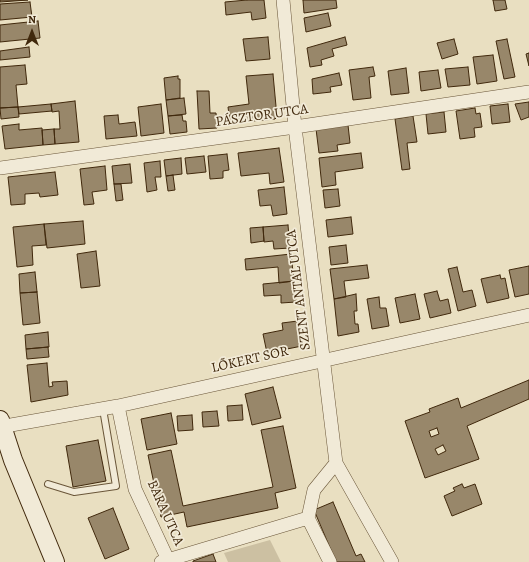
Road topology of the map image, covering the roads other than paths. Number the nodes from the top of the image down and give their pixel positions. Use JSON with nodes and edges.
{"nodes":[{"id":1,"x":283,"y":0,"type":"edge"},
{"id":2,"x":529,"y":92,"type":"edge"},
{"id":3,"x":295,"y":127,"type":"junction"},
{"id":4,"x":0,"y":168,"type":"edge"},
{"id":5,"x":529,"y":315,"type":"edge"},
{"id":6,"x":324,"y":360,"type":"junction"},
{"id":7,"x":118,"y":406,"type":"junction"},
{"id":8,"x":103,"y":409,"type":"junction"},
{"id":9,"x":1,"y":425,"type":"edge"},
{"id":10,"x":336,"y":463,"type":"junction"},
{"id":11,"x":48,"y":484,"type":"dead end"},
{"id":12,"x":308,"y":518,"type":"junction"},
{"id":13,"x":166,"y":561,"type":"edge"},
{"id":14,"x":55,"y":562,"type":"edge"},
{"id":15,"x":330,"y":562,"type":"edge"},
{"id":16,"x":392,"y":562,"type":"edge"}],
"edges":[{"from":1,"to":3,"type":"street","name":"SZENT ANTAL UTCA"},
{"from":2,"to":3,"type":"street","name":"PÁSZTOR UTCA"},
{"from":3,"to":4,"type":"street","name":"PÁSZTOR UTCA"},
{"from":3,"to":6,"type":"street","name":"SZENT ANTAL UTCA"},
{"from":5,"to":6,"type":"street","name":"LŐKERT SOR"},
{"from":6,"to":7,"type":"street","name":"LŐKERT SOR"},
{"from":6,"to":10,"type":"street","name":"SZENT ANTAL UTCA"},
{"from":7,"to":8,"type":"street","name":"LŐKERT SOR"},
{"from":7,"to":13,"type":"street","name":"BARA UTCA"},
{"from":8,"to":9,"type":"street","name":"LŐKERT SOR"},
{"from":8,"to":11,"type":"lane"},
{"from":9,"to":14,"type":"main road"},
{"from":10,"to":12,"type":"street"},
{"from":10,"to":16,"type":"street","name":"SZENT ANTAL UTCA"},
{"from":12,"to":13,"type":"street"},
{"from":12,"to":15,"type":"street"}]}
